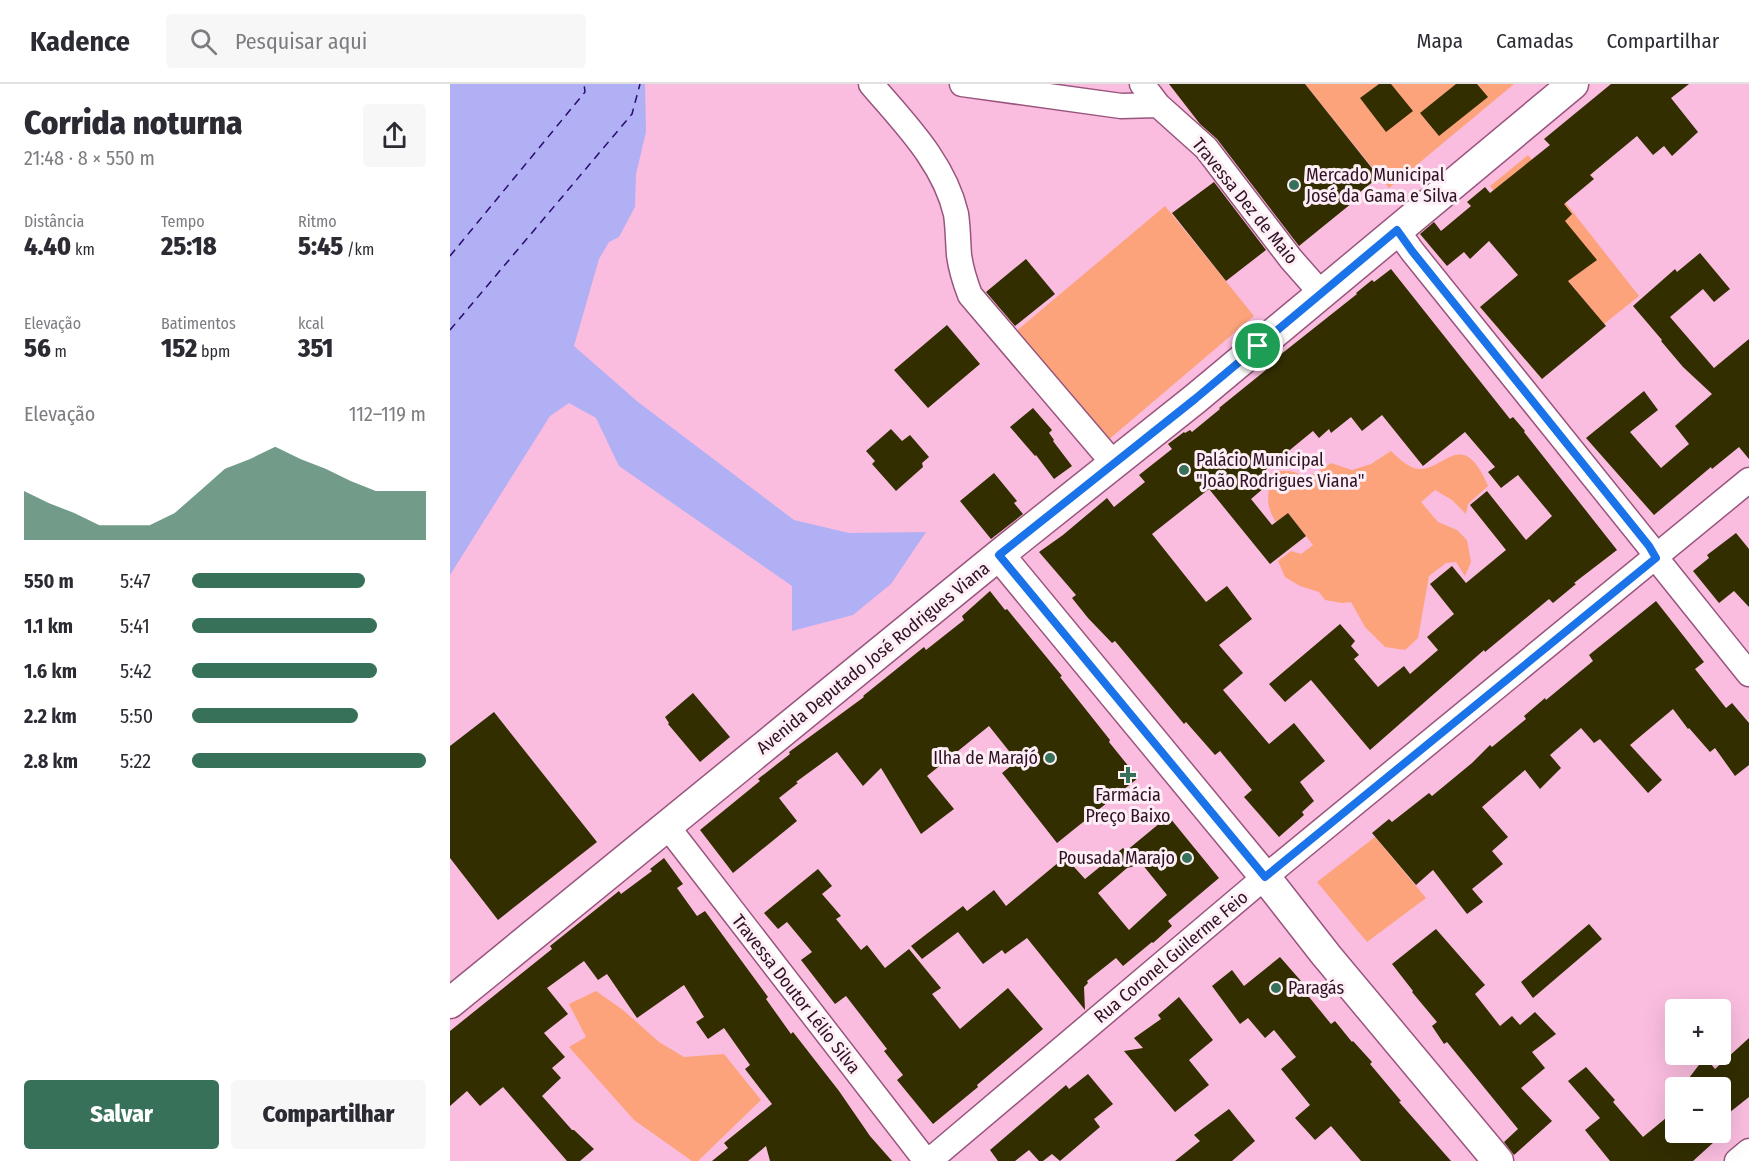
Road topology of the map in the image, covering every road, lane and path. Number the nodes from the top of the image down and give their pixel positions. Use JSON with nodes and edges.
{"nodes":[{"id":1,"x":871,"y":84,"type":"edge"},
{"id":2,"x":962,"y":84,"type":"edge"},
{"id":3,"x":1142,"y":84,"type":"edge"},
{"id":4,"x":1573,"y":84,"type":"edge"},
{"id":5,"x":1158,"y":105,"type":"junction"},
{"id":6,"x":1397,"y":230,"type":"junction"},
{"id":7,"x":1321,"y":293,"type":"junction"},
{"id":8,"x":1114,"y":464,"type":"junction"},
{"id":9,"x":1749,"y":480,"type":"edge"},
{"id":10,"x":999,"y":555,"type":"junction"},
{"id":11,"x":1656,"y":558,"type":"junction"},
{"id":12,"x":1749,"y":674,"type":"edge"},
{"id":13,"x":667,"y":826,"type":"junction"},
{"id":14,"x":1265,"y":877,"type":"junction"},
{"id":15,"x":450,"y":1003,"type":"edge"},
{"id":16,"x":1749,"y":1151,"type":"edge"},
{"id":17,"x":927,"y":1161,"type":"edge"},
{"id":18,"x":1498,"y":1161,"type":"edge"},
{"id":19,"x":1737,"y":1161,"type":"edge"}],
"edges":[{"from":1,"to":8,"type":"street"},
{"from":2,"to":5,"type":"street"},
{"from":3,"to":5,"type":"street","name":"Travessa Dez de Maio"},
{"from":4,"to":6,"type":"street","name":"Avenida Deputado José Rodrigues Viana"},
{"from":5,"to":7,"type":"street","name":"Travessa Dez de Maio"},
{"from":6,"to":7,"type":"street","name":"Avenida Deputado José Rodrigues Viana"},
{"from":6,"to":11,"type":"street"},
{"from":7,"to":8,"type":"street","name":"Avenida Deputado José Rodrigues Viana"},
{"from":8,"to":10,"type":"street","name":"Avenida Deputado José Rodrigues Viana"},
{"from":9,"to":11,"type":"street","name":"Rua Coronel Guilerme Feio"},
{"from":10,"to":13,"type":"street","name":"Avenida Deputado José Rodrigues Viana"},
{"from":10,"to":14,"type":"street"},
{"from":11,"to":12,"type":"street"},
{"from":11,"to":14,"type":"street","name":"Rua Coronel Guilerme Feio"},
{"from":13,"to":15,"type":"street","name":"Avenida Deputado José Rodrigues Viana"},
{"from":13,"to":17,"type":"street","name":"Travessa Doutor Lélio Silva"},
{"from":14,"to":17,"type":"street","name":"Rua Coronel Guilerme Feio"},
{"from":14,"to":18,"type":"street"},
{"from":16,"to":19,"type":"street"}]}
